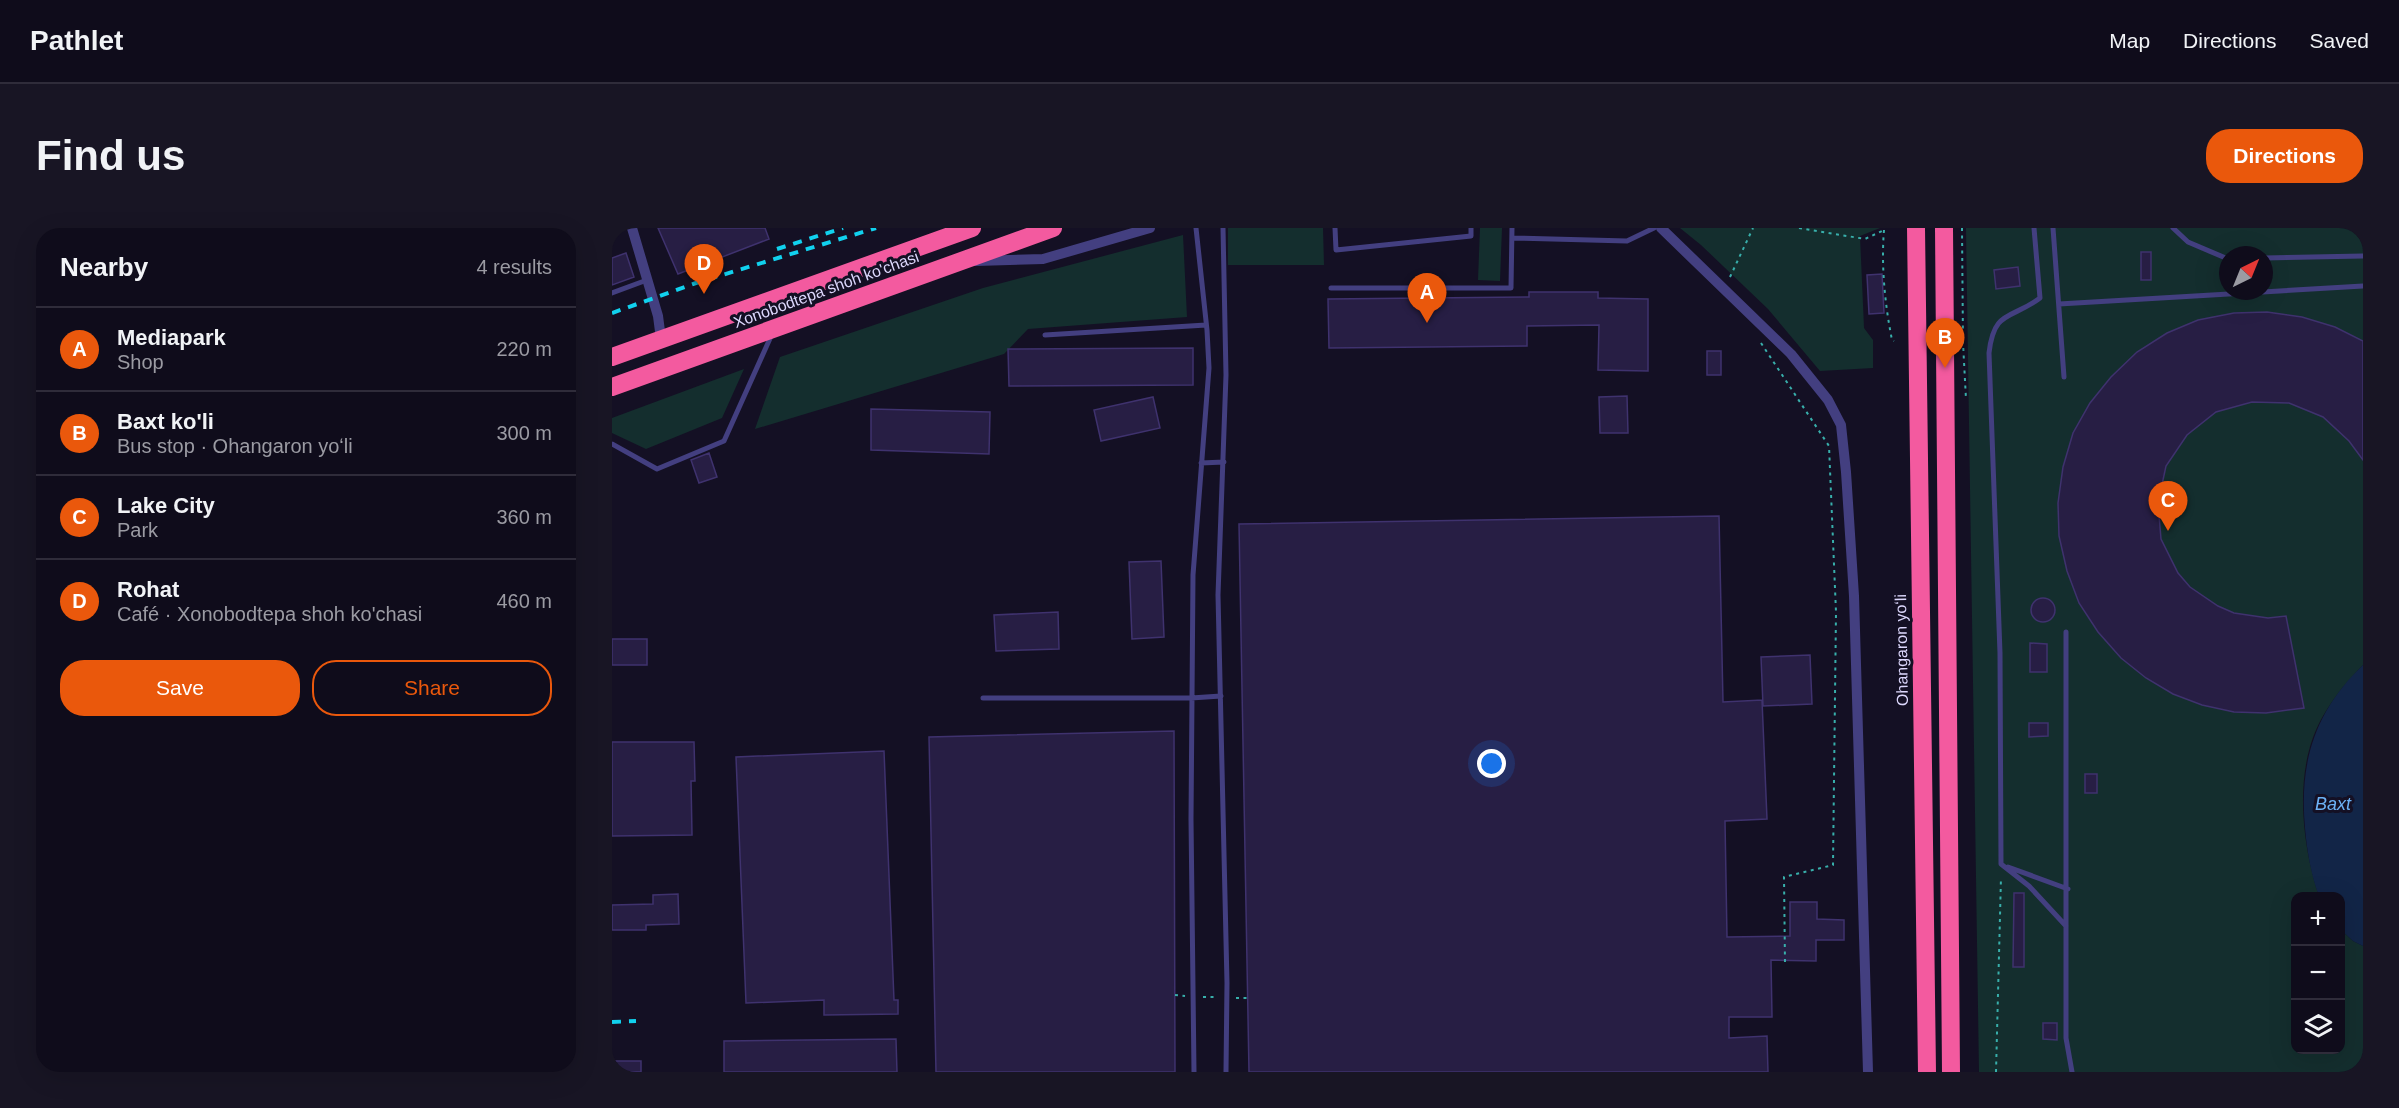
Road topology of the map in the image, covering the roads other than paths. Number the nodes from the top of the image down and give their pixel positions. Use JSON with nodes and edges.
{"nodes":[{"id":1,"x":632,"y":228,"type":"edge"},
{"id":2,"x":1053,"y":228,"type":"edge"},
{"id":3,"x":1150,"y":228,"type":"edge"},
{"id":4,"x":1196,"y":228,"type":"edge"},
{"id":5,"x":1223,"y":228,"type":"edge"},
{"id":6,"x":1335,"y":228,"type":"edge"},
{"id":7,"x":1471,"y":228,"type":"edge"},
{"id":8,"x":1512,"y":228,"type":"edge"},
{"id":9,"x":1654,"y":228,"type":"edge"},
{"id":10,"x":1661,"y":228,"type":"edge"},
{"id":11,"x":1916,"y":228,"type":"edge"},
{"id":12,"x":1944,"y":228,"type":"edge"},
{"id":13,"x":2034,"y":228,"type":"edge"},
{"id":14,"x":2053,"y":228,"type":"edge"},
{"id":15,"x":2173,"y":228,"type":"edge"},
{"id":16,"x":963,"y":231,"type":"edge"},
{"id":17,"x":1512,"y":237,"type":"junction"},
{"id":18,"x":2219,"y":255,"type":"edge"},
{"id":19,"x":2363,"y":256,"type":"edge"},
{"id":20,"x":2273,"y":258,"type":"edge"},
{"id":21,"x":963,"y":260,"type":"junction"},
{"id":22,"x":648,"y":280,"type":"junction"},
{"id":23,"x":2363,"y":286,"type":"edge"},
{"id":24,"x":1331,"y":288,"type":"dead end"},
{"id":25,"x":612,"y":293,"type":"edge"},
{"id":26,"x":2059,"y":304,"type":"junction"},
{"id":27,"x":1206,"y":325,"type":"junction"},
{"id":28,"x":775,"y":328,"type":"junction"},
{"id":29,"x":1045,"y":335,"type":"dead end"},
{"id":30,"x":661,"y":339,"type":"junction"},
{"id":31,"x":612,"y":357,"type":"edge"},
{"id":32,"x":2064,"y":377,"type":"dead end"},
{"id":33,"x":612,"y":387,"type":"edge"},
{"id":34,"x":612,"y":444,"type":"edge"},
{"id":35,"x":1224,"y":462,"type":"junction"},
{"id":36,"x":1201,"y":463,"type":"junction"},
{"id":37,"x":2066,"y":632,"type":"dead end"},
{"id":38,"x":1221,"y":696,"type":"junction"},
{"id":39,"x":983,"y":698,"type":"dead end"},
{"id":40,"x":1191,"y":698,"type":"junction"},
{"id":41,"x":2001,"y":864,"type":"junction"},
{"id":42,"x":2068,"y":890,"type":"junction"},
{"id":43,"x":2066,"y":926,"type":"junction"},
{"id":44,"x":1194,"y":1072,"type":"edge"},
{"id":45,"x":1226,"y":1072,"type":"edge"},
{"id":46,"x":1868,"y":1072,"type":"edge"},
{"id":47,"x":1927,"y":1072,"type":"edge"},
{"id":48,"x":1951,"y":1072,"type":"edge"},
{"id":49,"x":2072,"y":1072,"type":"edge"}],
"edges":[{"from":1,"to":22,"type":"street"},
{"from":2,"to":21,"type":"highway","name":"Xonobodtepa shoh ko'chasi"},
{"from":3,"to":21,"type":"street"},
{"from":4,"to":27,"type":"lane"},
{"from":5,"to":35,"type":"lane"},
{"from":6,"to":7,"type":"lane"},
{"from":8,"to":17,"type":"lane"},
{"from":9,"to":17,"type":"lane"},
{"from":10,"to":46,"type":"street"},
{"from":11,"to":47,"type":"highway","name":"Ohangaron yoʻli"},
{"from":12,"to":48,"type":"highway"},
{"from":13,"to":41,"type":"lane"},
{"from":14,"to":26,"type":"lane"},
{"from":15,"to":18,"type":"lane"},
{"from":16,"to":21,"type":"highway"},
{"from":16,"to":30,"type":"highway","name":"Xonobodtepa shoh ko'chasi"},
{"from":17,"to":24,"type":"lane"},
{"from":19,"to":20,"type":"lane"},
{"from":21,"to":28,"type":"highway","name":"Xonobodtepa shoh ko'chasi"},
{"from":22,"to":25,"type":"lane"},
{"from":22,"to":30,"type":"street"},
{"from":23,"to":26,"type":"lane"},
{"from":26,"to":32,"type":"lane"},
{"from":27,"to":29,"type":"lane"},
{"from":27,"to":36,"type":"lane"},
{"from":28,"to":33,"type":"highway","name":"Xonobodtepa shoh ko'chasi"},
{"from":28,"to":34,"type":"lane"},
{"from":30,"to":31,"type":"highway","name":"Xonobodtepa shoh ko'chasi"},
{"from":35,"to":36,"type":"lane"},
{"from":35,"to":38,"type":"lane"},
{"from":36,"to":40,"type":"lane"},
{"from":37,"to":42,"type":"lane"},
{"from":38,"to":40,"type":"lane"},
{"from":38,"to":45,"type":"lane"},
{"from":39,"to":40,"type":"lane"},
{"from":40,"to":44,"type":"lane"},
{"from":41,"to":42,"type":"lane"},
{"from":41,"to":43,"type":"lane"},
{"from":42,"to":43,"type":"lane"},
{"from":43,"to":49,"type":"lane"}]}
